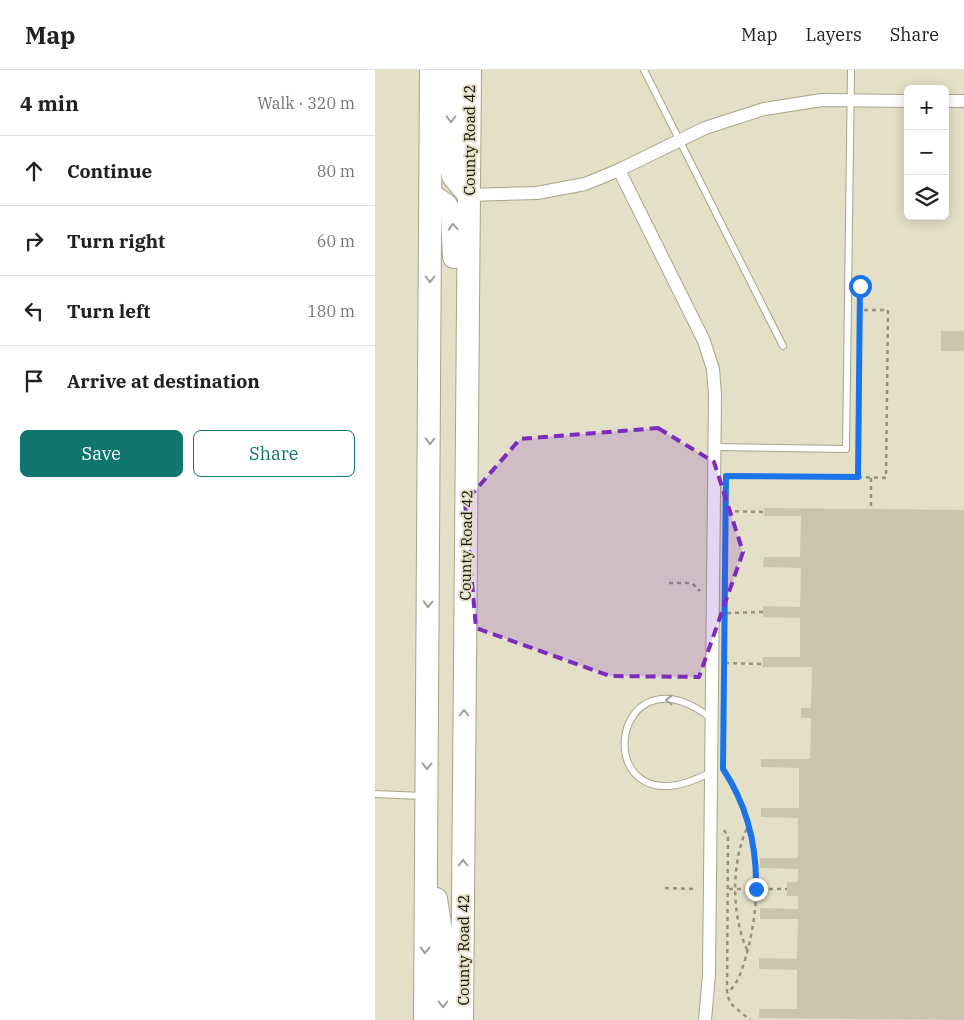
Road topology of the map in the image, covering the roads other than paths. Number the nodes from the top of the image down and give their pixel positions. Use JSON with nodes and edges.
{"nodes":[{"id":1,"x":431,"y":70,"type":"edge"},
{"id":2,"x":451,"y":70,"type":"edge"},
{"id":3,"x":469,"y":70,"type":"edge"},
{"id":4,"x":644,"y":70,"type":"edge"},
{"id":5,"x":851,"y":70,"type":"edge"},
{"id":6,"x":850,"y":100,"type":"junction"},
{"id":7,"x":904,"y":101,"type":"edge"},
{"id":8,"x":949,"y":101,"type":"edge"},
{"id":9,"x":964,"y":101,"type":"edge"},
{"id":10,"x":679,"y":139,"type":"junction"},
{"id":11,"x":619,"y":170,"type":"junction"},
{"id":12,"x":469,"y":195,"type":"junction"},
{"id":13,"x":431,"y":196,"type":"junction"},
{"id":14,"x":783,"y":346,"type":"dead end"},
{"id":15,"x":715,"y":447,"type":"junction"},
{"id":16,"x":466,"y":555,"type":"junction"},
{"id":17,"x":712,"y":719,"type":"junction"},
{"id":18,"x":711,"y":772,"type":"junction"},
{"id":19,"x":375,"y":794,"type":"edge"},
{"id":20,"x":427,"y":796,"type":"junction"},
{"id":21,"x":426,"y":852,"type":"junction"},
{"id":22,"x":425,"y":1020,"type":"edge"},
{"id":23,"x":443,"y":1020,"type":"edge"},
{"id":24,"x":462,"y":1020,"type":"edge"},
{"id":25,"x":705,"y":1020,"type":"edge"}],
"edges":[{"from":1,"to":13,"type":"highway"},
{"from":2,"to":12,"type":"highway","one_way":true},
{"from":3,"to":12,"type":"highway","name":"County Road 42"},
{"from":4,"to":10,"type":"lane"},
{"from":5,"to":6,"type":"lane"},
{"from":6,"to":7,"type":"street"},
{"from":6,"to":10,"type":"street"},
{"from":6,"to":15,"type":"lane"},
{"from":8,"to":9,"type":"street"},
{"from":10,"to":11,"type":"street"},
{"from":10,"to":14,"type":"lane"},
{"from":11,"to":12,"type":"street"},
{"from":11,"to":15,"type":"street"},
{"from":12,"to":16,"type":"highway","name":"County Road 42"},
{"from":16,"to":13,"type":"highway","one_way":true},
{"from":13,"to":20,"type":"highway","one_way":true},
{"from":15,"to":17,"type":"street"},
{"from":24,"to":16,"type":"highway","name":"County Road 42","one_way":true},
{"from":17,"to":18,"type":"street"},
{"from":17,"to":18,"type":"lane","one_way":true},
{"from":18,"to":25,"type":"street"},
{"from":19,"to":20,"type":"lane"},
{"from":20,"to":21,"type":"highway"},
{"from":21,"to":22,"type":"highway","one_way":true},
{"from":21,"to":23,"type":"highway","one_way":true}]}
